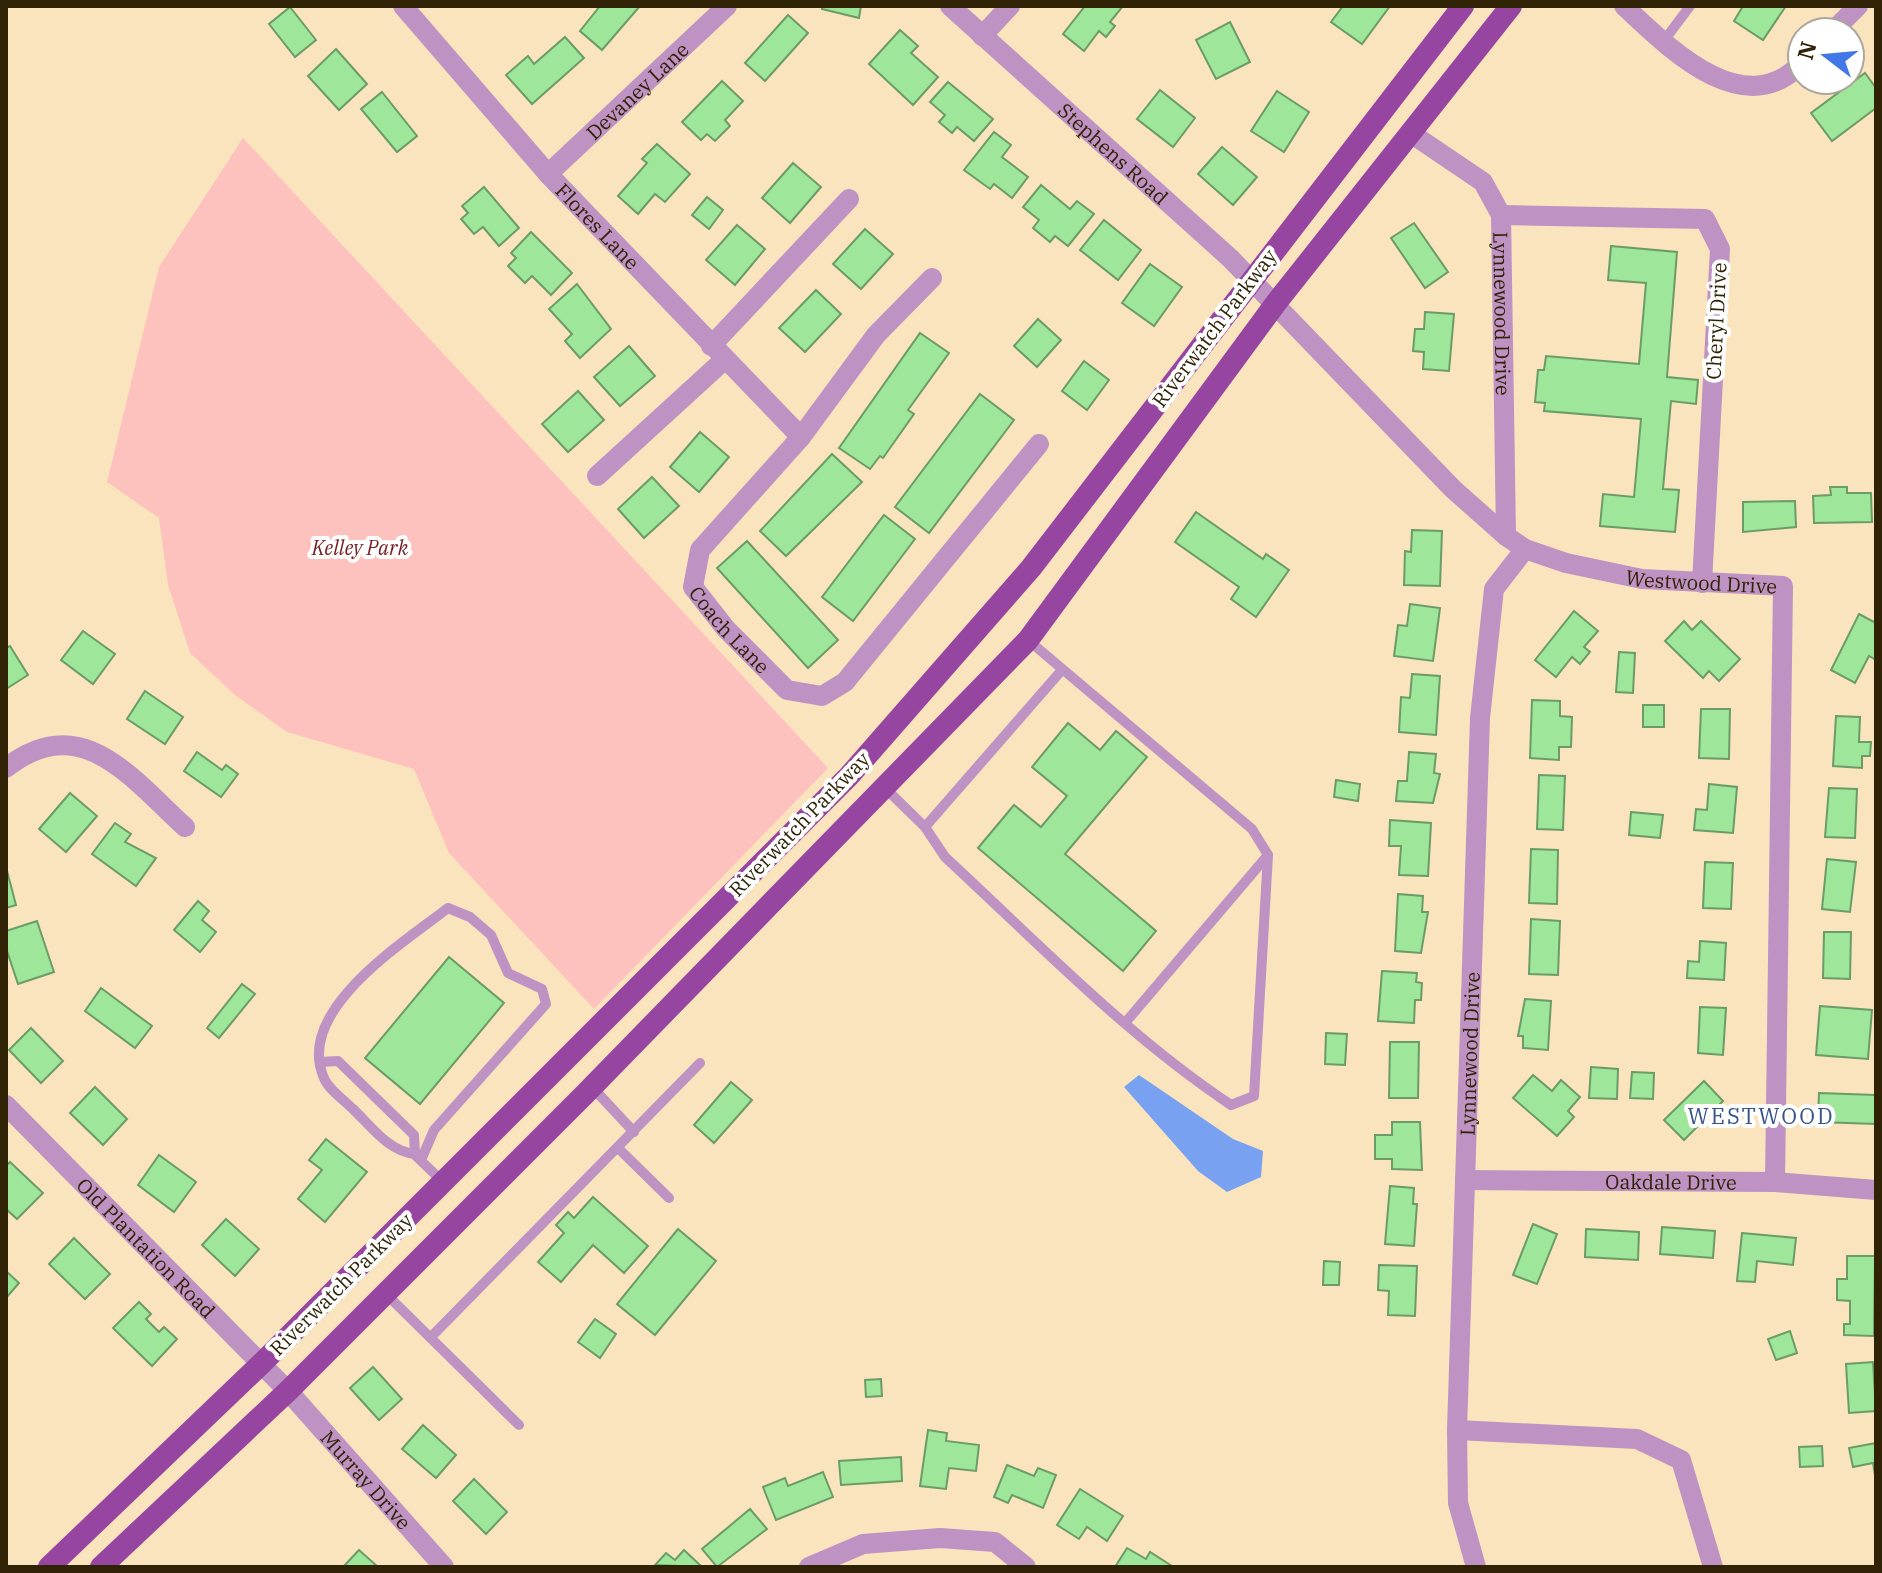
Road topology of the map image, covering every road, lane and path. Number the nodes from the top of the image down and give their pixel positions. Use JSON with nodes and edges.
{"nodes":[{"id":1,"x":403,"y":6,"type":"edge"},
{"id":2,"x":727,"y":6,"type":"edge"},
{"id":3,"x":950,"y":6,"type":"edge"},
{"id":4,"x":1010,"y":6,"type":"edge"},
{"id":5,"x":1463,"y":6,"type":"edge"},
{"id":6,"x":1511,"y":6,"type":"edge"},
{"id":7,"x":1624,"y":6,"type":"edge"},
{"id":8,"x":1690,"y":6,"type":"edge"},
{"id":9,"x":982,"y":36,"type":"junction"},
{"id":10,"x":1663,"y":42,"type":"junction"},
{"id":11,"x":1786,"y":80,"type":"edge"},
{"id":12,"x":1412,"y":134,"type":"junction"},
{"id":13,"x":548,"y":174,"type":"junction"},
{"id":14,"x":849,"y":199,"type":"dead end"},
{"id":15,"x":1501,"y":215,"type":"junction"},
{"id":16,"x":932,"y":278,"type":"dead end"},
{"id":17,"x":1251,"y":278,"type":"junction"},
{"id":18,"x":1276,"y":303,"type":"junction"},
{"id":19,"x":718,"y":353,"type":"junction"},
{"id":20,"x":801,"y":437,"type":"junction"},
{"id":21,"x":1039,"y":444,"type":"dead end"},
{"id":22,"x":597,"y":476,"type":"dead end"},
{"id":23,"x":1506,"y":536,"type":"junction"},
{"id":24,"x":1525,"y":549,"type":"junction"},
{"id":25,"x":1702,"y":583,"type":"junction"},
{"id":26,"x":1028,"y":640,"type":"junction"},
{"id":27,"x":1061,"y":671,"type":"junction"},
{"id":28,"x":6,"y":768,"type":"edge"},
{"id":29,"x":885,"y":788,"type":"junction"},
{"id":30,"x":185,"y":827,"type":"dead end"},
{"id":31,"x":925,"y":827,"type":"junction"},
{"id":32,"x":1268,"y":855,"type":"junction"},
{"id":33,"x":1125,"y":1023,"type":"junction"},
{"id":34,"x":320,"y":1062,"type":"junction"},
{"id":35,"x":700,"y":1063,"type":"dead end"},
{"id":36,"x":592,"y":1087,"type":"junction"},
{"id":37,"x":6,"y":1105,"type":"edge"},
{"id":38,"x":634,"y":1132,"type":"junction"},
{"id":39,"x":619,"y":1149,"type":"junction"},
{"id":40,"x":418,"y":1157,"type":"junction"},
{"id":41,"x":1465,"y":1180,"type":"junction"},
{"id":42,"x":443,"y":1182,"type":"junction"},
{"id":43,"x":1775,"y":1182,"type":"junction"},
{"id":44,"x":1876,"y":1190,"type":"edge"},
{"id":45,"x":669,"y":1198,"type":"dead end"},
{"id":46,"x":385,"y":1293,"type":"junction"},
{"id":47,"x":431,"y":1337,"type":"junction"},
{"id":48,"x":261,"y":1364,"type":"junction"},
{"id":49,"x":288,"y":1391,"type":"junction"},
{"id":50,"x":519,"y":1425,"type":"dead end"},
{"id":51,"x":1457,"y":1430,"type":"junction"},
{"id":52,"x":103,"y":1566,"type":"edge"},
{"id":53,"x":49,"y":1567,"type":"edge"},
{"id":54,"x":444,"y":1567,"type":"edge"},
{"id":55,"x":809,"y":1567,"type":"edge"},
{"id":56,"x":1026,"y":1567,"type":"edge"},
{"id":57,"x":1476,"y":1567,"type":"edge"},
{"id":58,"x":1713,"y":1567,"type":"edge"}],
"edges":[{"from":1,"to":13,"type":"street","name":"Flores Lane"},
{"from":2,"to":13,"type":"street","name":"Devaney Lane"},
{"from":3,"to":9,"type":"street","name":"Stephens Road"},
{"from":4,"to":9,"type":"street"},
{"from":5,"to":17,"type":"main road","name":"Riverwatch Parkway"},
{"from":6,"to":12,"type":"main road","name":"Riverwatch Parkway"},
{"from":7,"to":10,"type":"street"},
{"from":8,"to":10,"type":"lane"},
{"from":9,"to":17,"type":"street","name":"Stephens Road"},
{"from":10,"to":11,"type":"street"},
{"from":12,"to":15,"type":"street","name":"Lynnewood Drive"},
{"from":12,"to":18,"type":"main road","name":"Riverwatch Parkway"},
{"from":13,"to":19,"type":"street","name":"Flores Lane"},
{"from":14,"to":19,"type":"street"},
{"from":15,"to":23,"type":"street","name":"Lynnewood Drive"},
{"from":15,"to":25,"type":"street","name":"Cheryl Drive"},
{"from":16,"to":20,"type":"street","name":"Coach Lane"},
{"from":17,"to":18,"type":"street","name":"Stephens Road"},
{"from":17,"to":42,"type":"main road","name":"Riverwatch Parkway"},
{"from":18,"to":23,"type":"street","name":"Westwood Drive"},
{"from":18,"to":26,"type":"main road","name":"Riverwatch Parkway"},
{"from":19,"to":20,"type":"street","name":"Flores Lane"},
{"from":19,"to":22,"type":"street"},
{"from":20,"to":21,"type":"street","name":"Coach Lane"},
{"from":23,"to":24,"type":"street","name":"Westwood Drive"},
{"from":24,"to":25,"type":"street","name":"Westwood Drive"},
{"from":24,"to":41,"type":"street","name":"Lynnewood Drive"},
{"from":25,"to":43,"type":"street","name":"Westwood Drive"},
{"from":26,"to":27,"type":"lane"},
{"from":26,"to":29,"type":"main road","name":"Riverwatch Parkway"},
{"from":27,"to":31,"type":"lane"},
{"from":27,"to":32,"type":"lane"},
{"from":28,"to":30,"type":"street"},
{"from":29,"to":31,"type":"lane"},
{"from":29,"to":36,"type":"main road","name":"Riverwatch Parkway"},
{"from":31,"to":33,"type":"lane"},
{"from":32,"to":33,"type":"lane"},
{"from":32,"to":33,"type":"lane"},
{"from":34,"to":40,"type":"lane"},
{"from":34,"to":40,"type":"lane"},
{"from":34,"to":40,"type":"lane"},
{"from":35,"to":38,"type":"lane"},
{"from":36,"to":38,"type":"lane"},
{"from":36,"to":46,"type":"main road","name":"Riverwatch Parkway"},
{"from":37,"to":48,"type":"street","name":"Old Plantation Road"},
{"from":38,"to":39,"type":"lane"},
{"from":39,"to":45,"type":"lane"},
{"from":39,"to":47,"type":"lane"},
{"from":40,"to":42,"type":"lane"},
{"from":41,"to":43,"type":"street","name":"Oakdale Drive"},
{"from":41,"to":51,"type":"street","name":"Lynnewood Drive"},
{"from":42,"to":48,"type":"main road","name":"Riverwatch Parkway"},
{"from":43,"to":44,"type":"street","name":"Oakdale Drive"},
{"from":46,"to":47,"type":"lane"},
{"from":46,"to":49,"type":"main road","name":"Riverwatch Parkway"},
{"from":47,"to":50,"type":"lane"},
{"from":48,"to":49,"type":"street","name":"Old Plantation Road"},
{"from":48,"to":53,"type":"main road","name":"Riverwatch Parkway"},
{"from":49,"to":52,"type":"main road","name":"Riverwatch Parkway"},
{"from":49,"to":54,"type":"street","name":"Murray Drive"},
{"from":51,"to":57,"type":"street","name":"Lynnewood Drive"},
{"from":51,"to":58,"type":"street"},
{"from":55,"to":56,"type":"street"}]}
